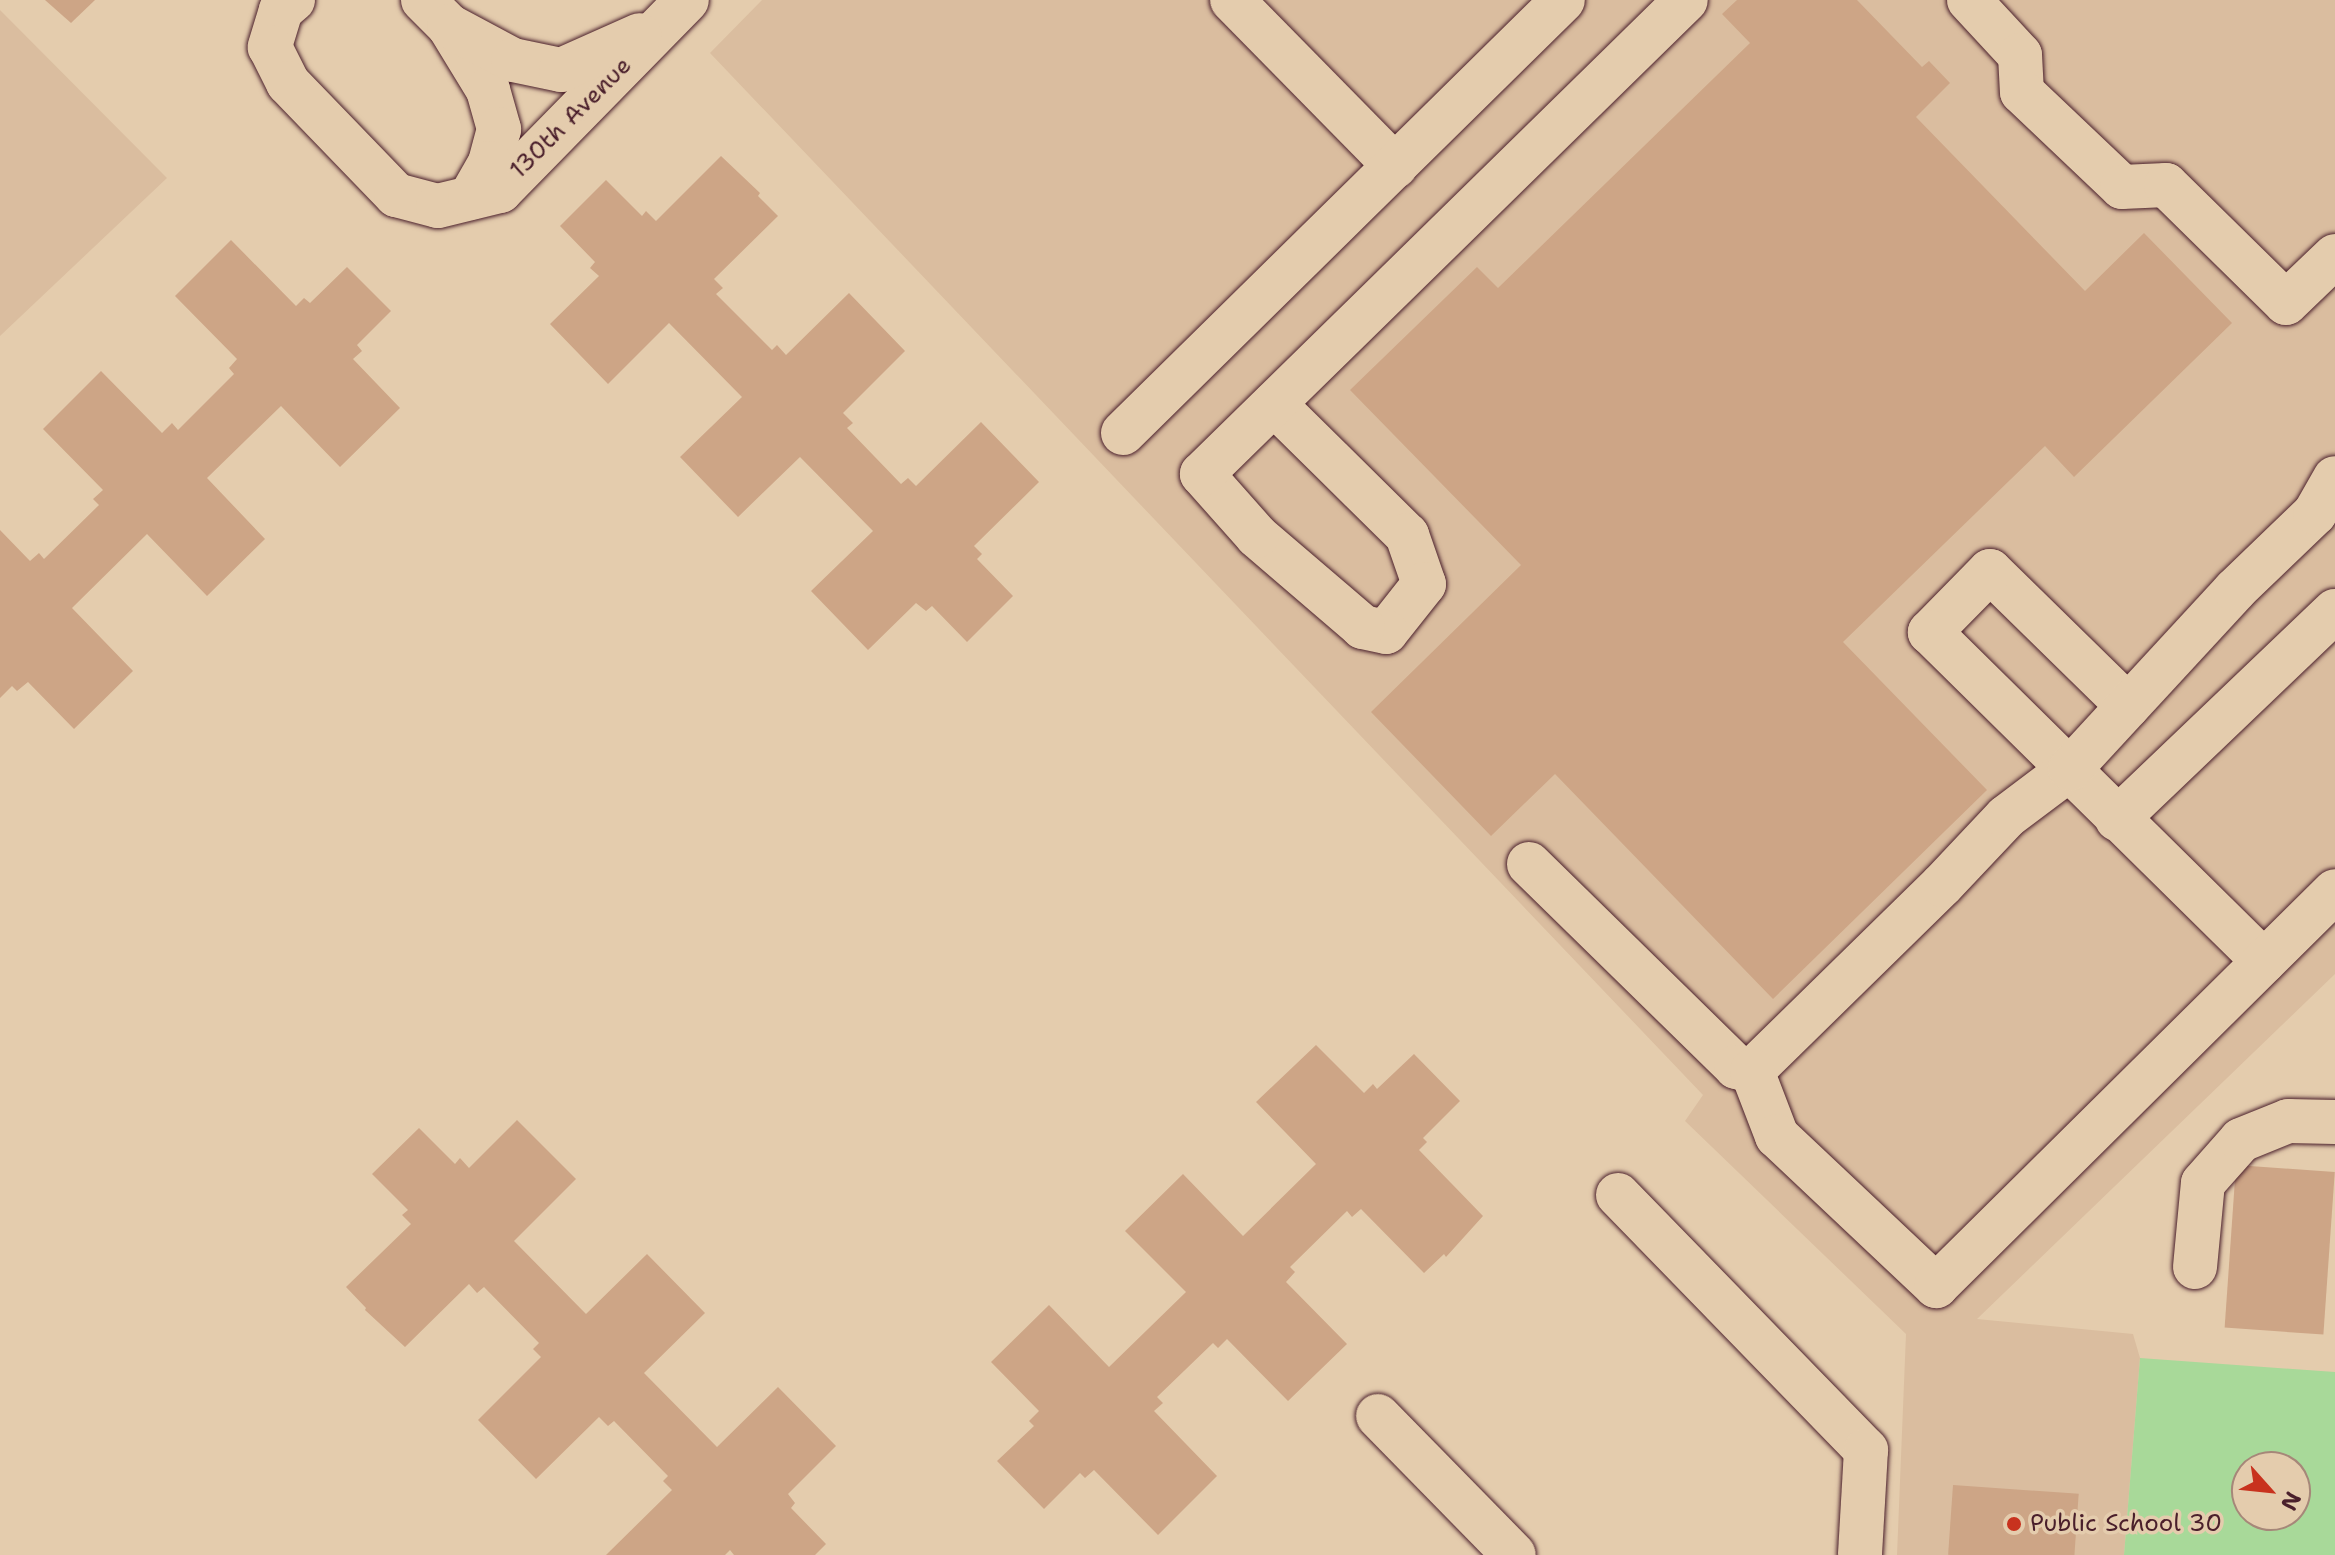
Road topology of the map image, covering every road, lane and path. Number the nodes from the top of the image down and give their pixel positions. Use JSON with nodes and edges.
{"nodes":[{"id":1,"x":293,"y":0,"type":"edge"},
{"id":2,"x":1232,"y":0,"type":"edge"},
{"id":3,"x":1563,"y":0,"type":"edge"},
{"id":4,"x":1686,"y":0,"type":"edge"},
{"id":5,"x":1969,"y":0,"type":"edge"},
{"id":6,"x":676,"y":12,"type":"edge"},
{"id":7,"x":436,"y":13,"type":"edge"},
{"id":8,"x":1395,"y":166,"type":"junction"},
{"id":9,"x":470,"y":198,"type":"junction"},
{"id":10,"x":2335,"y":256,"type":"edge"},
{"id":11,"x":1274,"y":404,"type":"junction"},
{"id":12,"x":1123,"y":433,"type":"dead end"},
{"id":13,"x":2328,"y":504,"type":"edge"},
{"id":14,"x":2335,"y":611,"type":"edge"},
{"id":15,"x":2128,"y":706,"type":"junction"},
{"id":16,"x":2070,"y":769,"type":"junction"},
{"id":17,"x":2117,"y":819,"type":"junction"},
{"id":18,"x":1529,"y":864,"type":"dead end"},
{"id":19,"x":2335,"y":891,"type":"edge"},
{"id":20,"x":2264,"y":961,"type":"junction"},
{"id":21,"x":1752,"y":1071,"type":"junction"},
{"id":22,"x":2335,"y":1122,"type":"edge"},
{"id":23,"x":1618,"y":1195,"type":"dead end"},
{"id":24,"x":2195,"y":1267,"type":"dead end"},
{"id":25,"x":1378,"y":1416,"type":"dead end"},
{"id":26,"x":1514,"y":1555,"type":"edge"},
{"id":27,"x":1860,"y":1555,"type":"edge"}],
"edges":[{"from":1,"to":9,"type":"street","name":"130th Avenue"},
{"from":2,"to":8,"type":"street"},
{"from":3,"to":8,"type":"street"},
{"from":4,"to":11,"type":"street"},
{"from":5,"to":10,"type":"street"},
{"from":6,"to":7,"type":"street","name":"130th Avenue"},
{"from":6,"to":9,"type":"street","name":"130th Avenue"},
{"from":7,"to":9,"type":"street","name":"130th Avenue"},
{"from":8,"to":12,"type":"street"},
{"from":11,"to":11,"type":"street"},
{"from":13,"to":15,"type":"street"},
{"from":14,"to":17,"type":"street"},
{"from":15,"to":16,"type":"street"},
{"from":15,"to":16,"type":"street"},
{"from":16,"to":17,"type":"street"},
{"from":16,"to":21,"type":"street"},
{"from":17,"to":20,"type":"street"},
{"from":18,"to":21,"type":"street"},
{"from":19,"to":20,"type":"street"},
{"from":20,"to":21,"type":"street"},
{"from":22,"to":24,"type":"street"},
{"from":23,"to":27,"type":"street"},
{"from":25,"to":26,"type":"street"}]}
